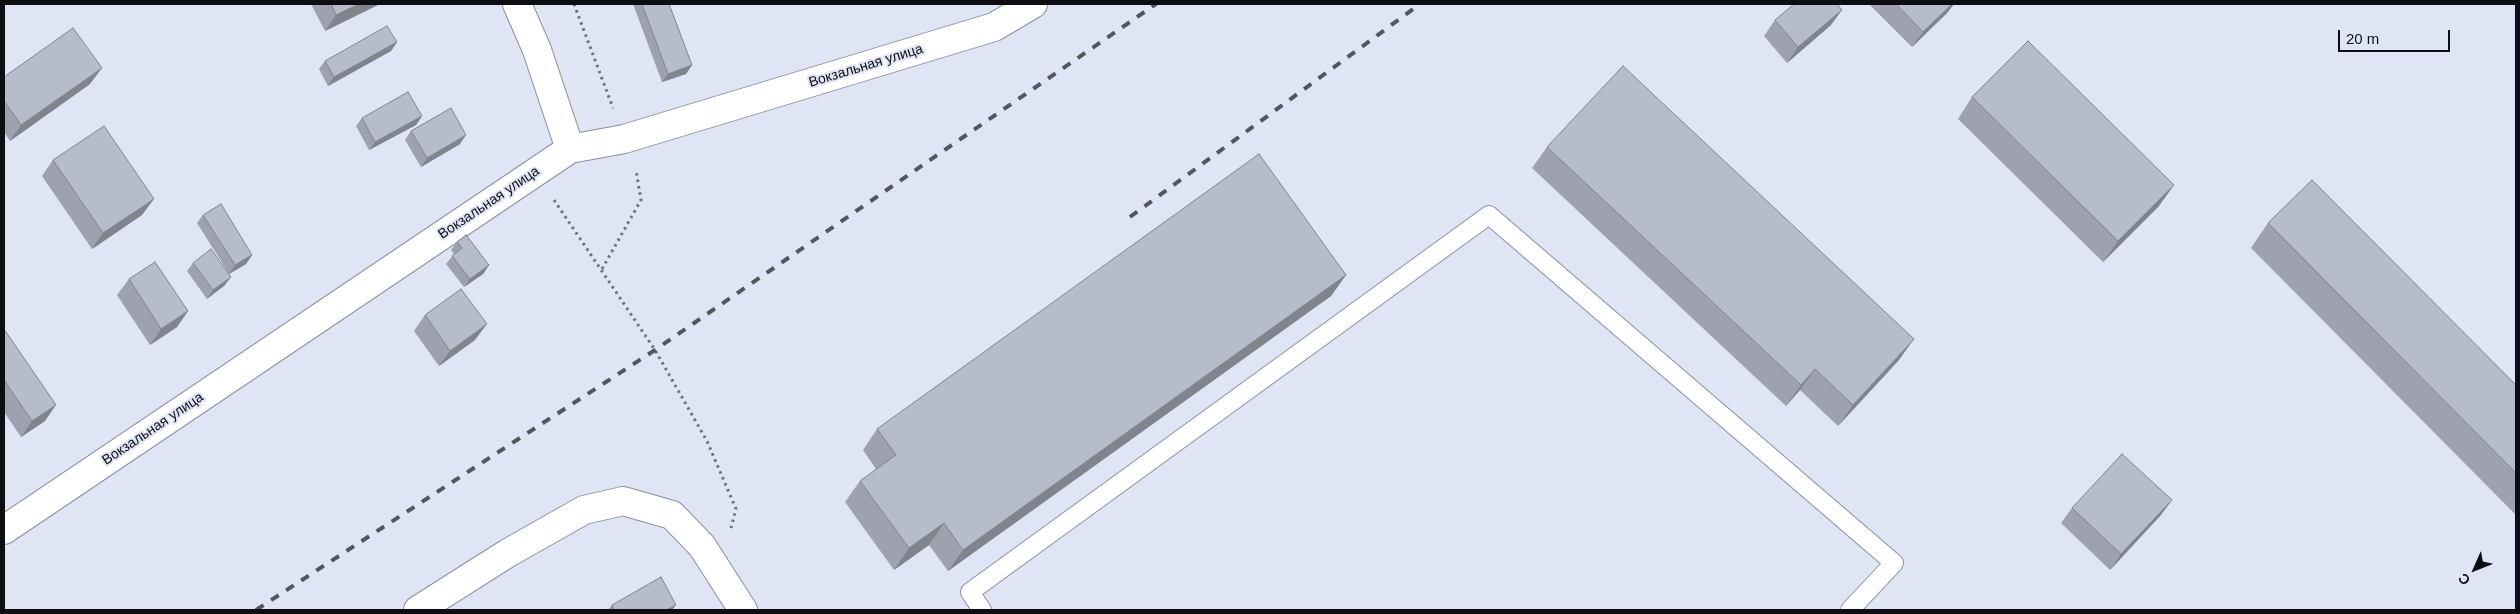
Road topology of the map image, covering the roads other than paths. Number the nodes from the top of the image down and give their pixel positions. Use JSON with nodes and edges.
{"nodes":[{"id":1,"x":517,"y":4,"type":"edge"},
{"id":2,"x":1033,"y":4,"type":"edge"},
{"id":3,"x":570,"y":149,"type":"junction"},
{"id":4,"x":4,"y":530,"type":"edge"},
{"id":5,"x":418,"y":610,"type":"edge"},
{"id":6,"x":743,"y":610,"type":"edge"},
{"id":7,"x":982,"y":610,"type":"edge"},
{"id":8,"x":1850,"y":610,"type":"edge"}],
"edges":[{"from":1,"to":3,"type":"street"},
{"from":2,"to":3,"type":"street","name":"Вокзальная улица"},
{"from":3,"to":4,"type":"street","name":"Вокзальная улица"},
{"from":5,"to":6,"type":"street"},
{"from":7,"to":8,"type":"lane"}]}
